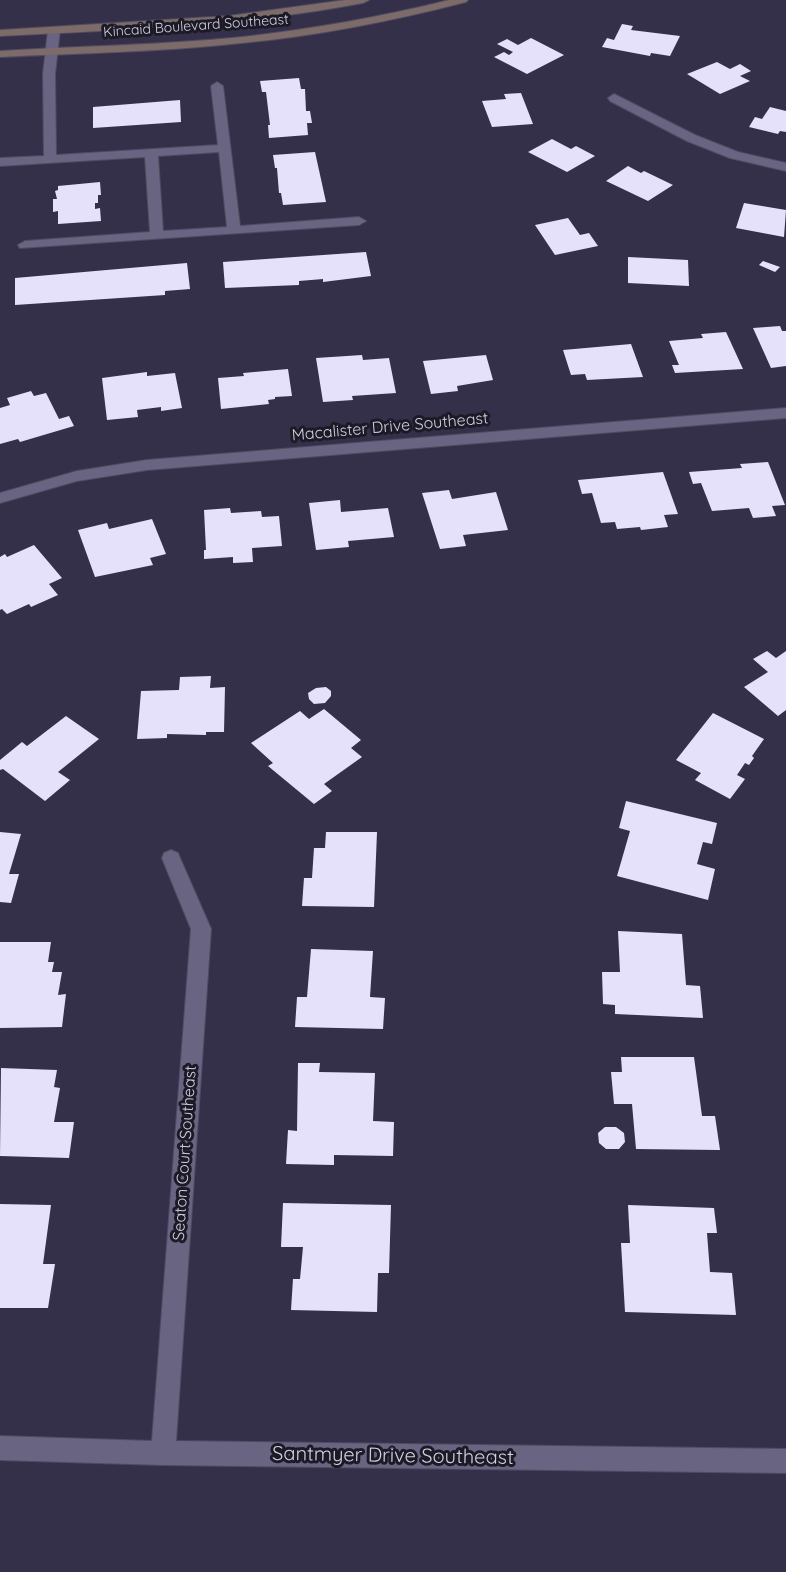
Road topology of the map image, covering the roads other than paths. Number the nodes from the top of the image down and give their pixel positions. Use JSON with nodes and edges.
{"nodes":[{"id":1,"x":363,"y":0,"type":"edge"},
{"id":2,"x":462,"y":0,"type":"edge"},
{"id":3,"x":54,"y":30,"type":"junction"},
{"id":4,"x":0,"y":33,"type":"edge"},
{"id":5,"x":51,"y":51,"type":"junction"},
{"id":6,"x":0,"y":54,"type":"edge"},
{"id":7,"x":217,"y":86,"type":"dead end"},
{"id":8,"x":614,"y":98,"type":"dead end"},
{"id":9,"x":225,"y":147,"type":"junction"},
{"id":10,"x":151,"y":152,"type":"junction"},
{"id":11,"x":50,"y":159,"type":"junction"},
{"id":12,"x":0,"y":162,"type":"edge"},
{"id":13,"x":786,"y":167,"type":"edge"},
{"id":14,"x":359,"y":221,"type":"dead end"},
{"id":15,"x":234,"y":230,"type":"junction"},
{"id":16,"x":157,"y":236,"type":"junction"},
{"id":17,"x":25,"y":245,"type":"dead end"},
{"id":18,"x":786,"y":413,"type":"edge"},
{"id":19,"x":0,"y":498,"type":"edge"},
{"id":20,"x":171,"y":858,"type":"dead end"},
{"id":21,"x":0,"y":1448,"type":"edge"},
{"id":22,"x":163,"y":1453,"type":"junction"},
{"id":23,"x":786,"y":1461,"type":"edge"}],
"edges":[{"from":1,"to":3,"type":"street","name":"Kincaid Boulevard Southeast"},
{"from":2,"to":5,"type":"street","name":"Kincaid Boulevard Southeast"},
{"from":3,"to":4,"type":"street","name":"Kincaid Boulevard Southeast"},
{"from":3,"to":5,"type":"street"},
{"from":5,"to":6,"type":"street","name":"Kincaid Boulevard Southeast"},
{"from":5,"to":11,"type":"street"},
{"from":7,"to":9,"type":"street"},
{"from":8,"to":13,"type":"street"},
{"from":9,"to":10,"type":"street"},
{"from":9,"to":15,"type":"street"},
{"from":10,"to":11,"type":"street"},
{"from":10,"to":16,"type":"street"},
{"from":11,"to":12,"type":"street"},
{"from":14,"to":15,"type":"street"},
{"from":15,"to":16,"type":"street"},
{"from":16,"to":17,"type":"street"},
{"from":18,"to":19,"type":"street","name":"Macalister Drive Southeast"},
{"from":20,"to":22,"type":"street","name":"Seaton Court Southeast"},
{"from":21,"to":22,"type":"street","name":"Santmyer Drive Southeast"},
{"from":22,"to":23,"type":"street","name":"Santmyer Drive Southeast"}]}
